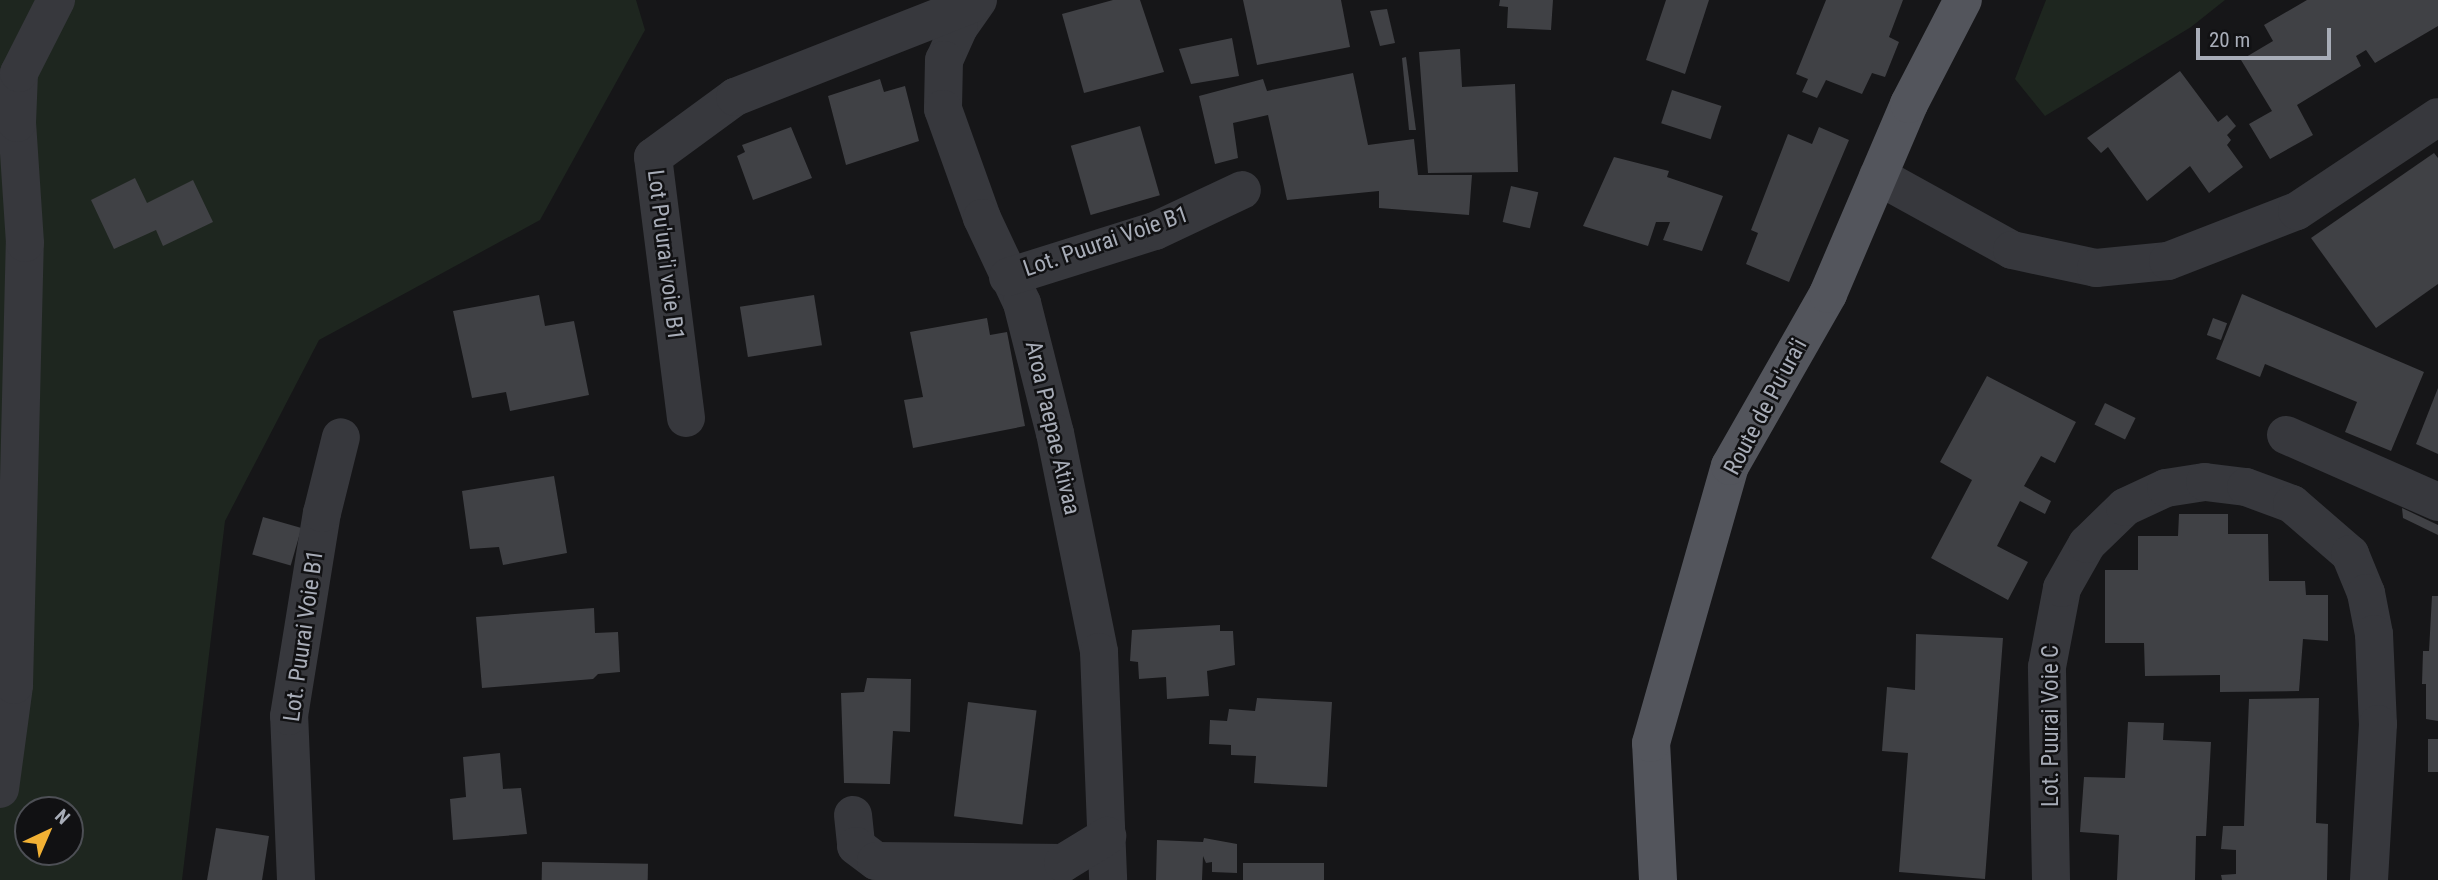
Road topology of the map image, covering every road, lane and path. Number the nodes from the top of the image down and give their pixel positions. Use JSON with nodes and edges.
{"nodes":[{"id":1,"x":56,"y":0,"type":"edge"},
{"id":2,"x":1963,"y":0,"type":"edge"},
{"id":3,"x":976,"y":1,"type":"edge"},
{"id":4,"x":2438,"y":117,"type":"edge"},
{"id":5,"x":1878,"y":176,"type":"junction"},
{"id":6,"x":1242,"y":190,"type":"dead end"},
{"id":7,"x":1008,"y":277,"type":"junction"},
{"id":8,"x":686,"y":418,"type":"dead end"},
{"id":9,"x":2286,"y":435,"type":"dead end"},
{"id":10,"x":341,"y":437,"type":"dead end"},
{"id":11,"x":2438,"y":502,"type":"edge"},
{"id":12,"x":0,"y":789,"type":"edge"},
{"id":13,"x":853,"y":815,"type":"dead end"},
{"id":14,"x":1107,"y":836,"type":"junction"},
{"id":15,"x":296,"y":880,"type":"edge"},
{"id":16,"x":1108,"y":880,"type":"edge"},
{"id":17,"x":1658,"y":880,"type":"edge"},
{"id":18,"x":2051,"y":880,"type":"edge"},
{"id":19,"x":2369,"y":880,"type":"edge"}],
"edges":[{"from":1,"to":12,"type":"street"},
{"from":2,"to":5,"type":"main road","name":"Route de Pu'ura'i"},
{"from":3,"to":7,"type":"street","name":"Aroa Paepae Ativaa"},
{"from":3,"to":8,"type":"street","name":"Lot Pu'ura'i voie B1"},
{"from":4,"to":5,"type":"street"},
{"from":5,"to":17,"type":"main road","name":"Route de Pu'ura'i"},
{"from":6,"to":7,"type":"street","name":"Lot. Puurai Voie B1"},
{"from":7,"to":14,"type":"street","name":"Aroa Paepae Ativaa"},
{"from":9,"to":11,"type":"street"},
{"from":10,"to":15,"type":"street","name":"Lot. Puurai Voie B1"},
{"from":13,"to":14,"type":"street"},
{"from":14,"to":16,"type":"street","name":"Aroa Paepae Ativaa"},
{"from":18,"to":19,"type":"street","name":"Lot. Puurai Voie C"}]}
